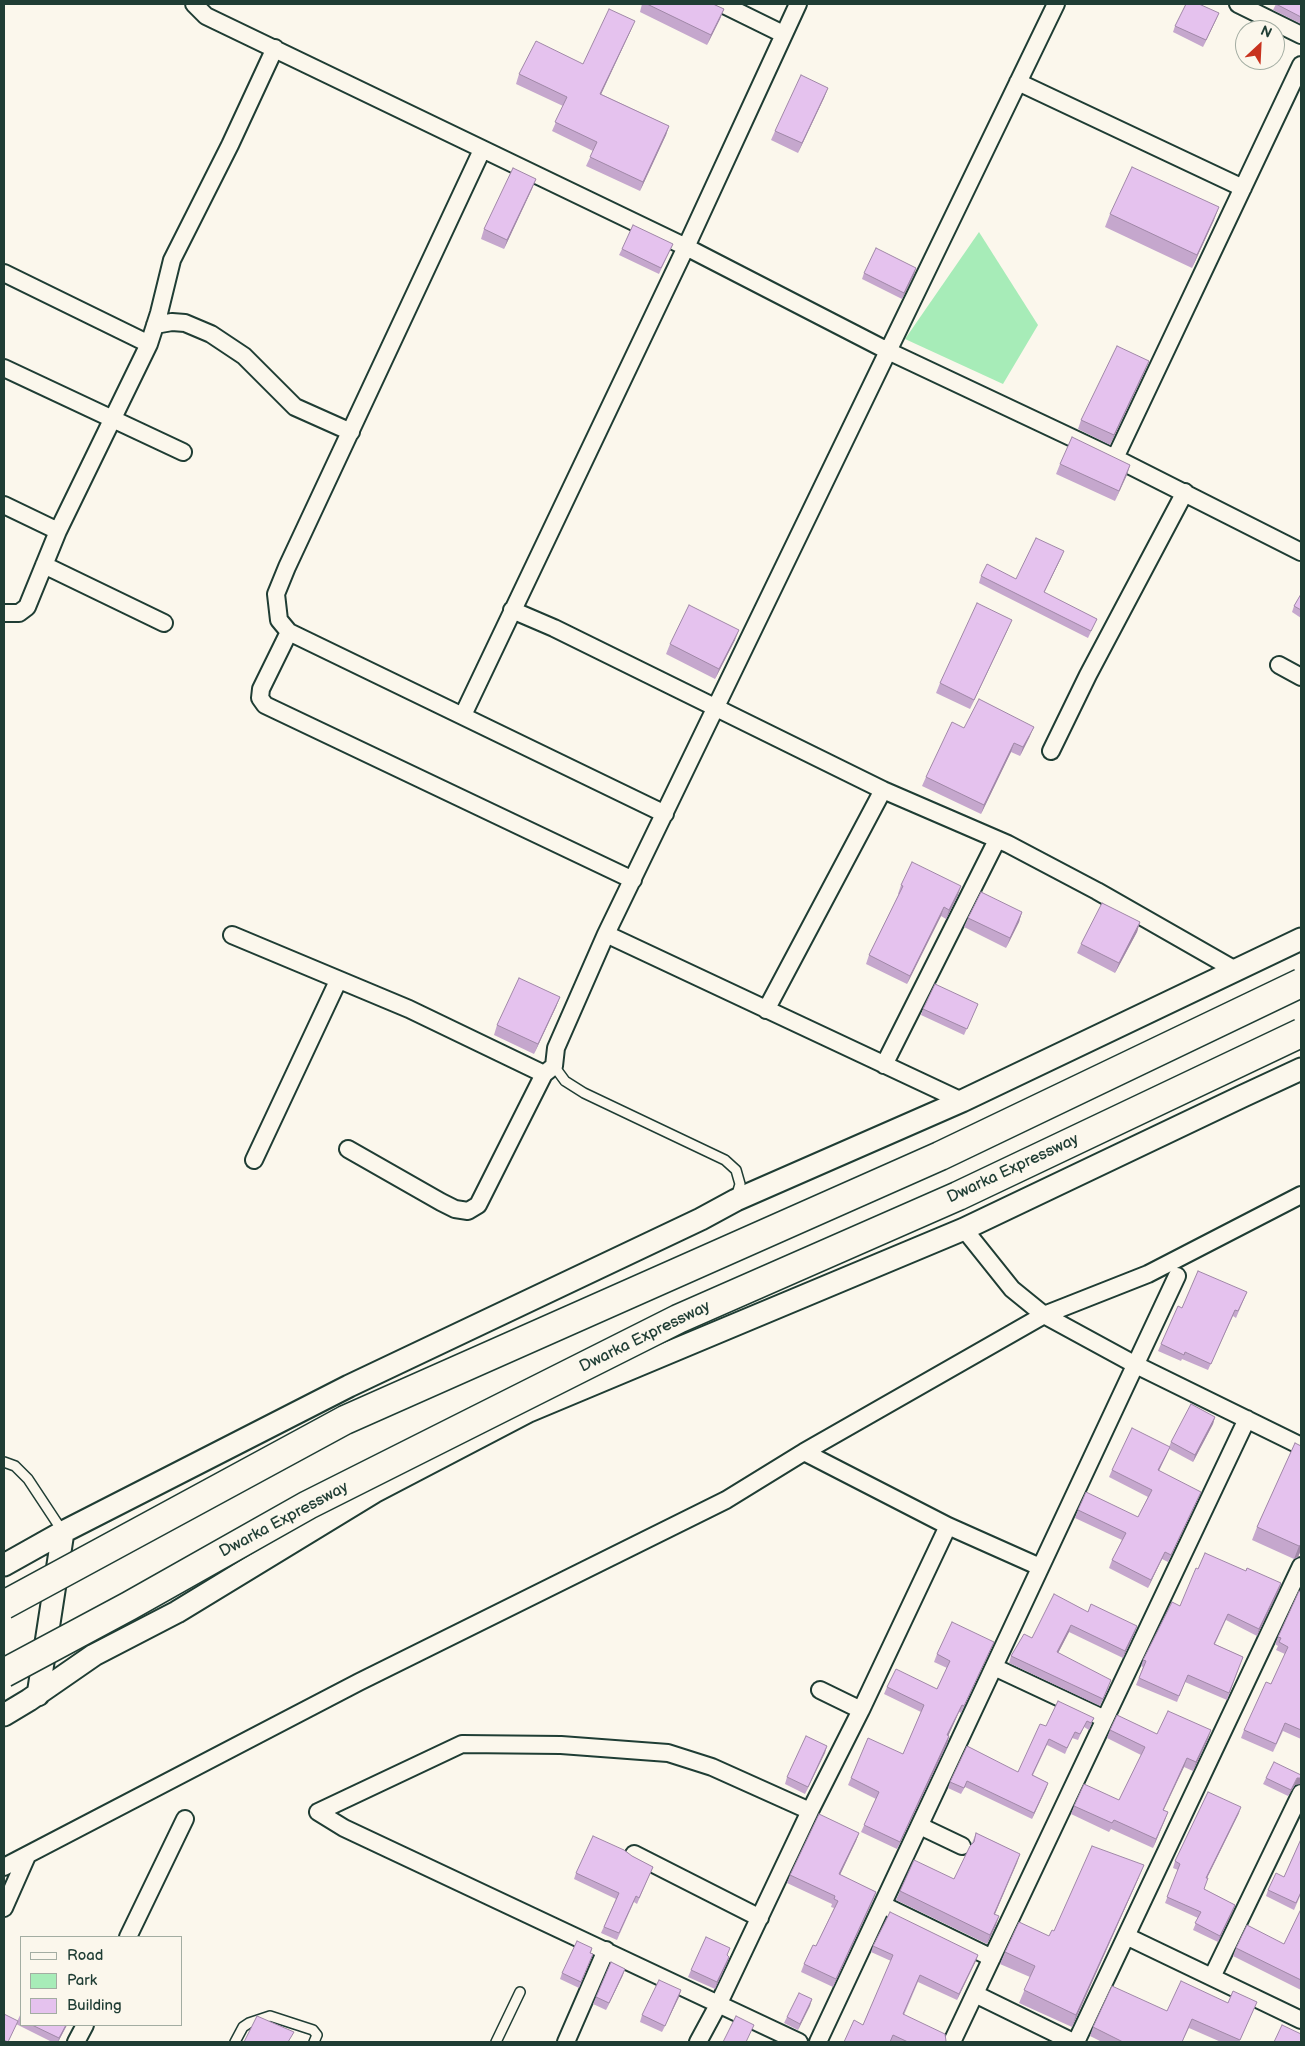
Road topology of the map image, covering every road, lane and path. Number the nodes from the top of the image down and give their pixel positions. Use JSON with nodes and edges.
{"nodes":[{"id":1,"x":194,"y":4,"type":"edge"},
{"id":2,"x":722,"y":4,"type":"edge"},
{"id":3,"x":798,"y":4,"type":"edge"},
{"id":4,"x":1056,"y":4,"type":"edge"},
{"id":5,"x":1238,"y":4,"type":"edge"},
{"id":6,"x":783,"y":34,"type":"junction"},
{"id":7,"x":1301,"y":35,"type":"edge"},
{"id":8,"x":275,"y":48,"type":"junction"},
{"id":9,"x":1301,"y":65,"type":"edge"},
{"id":10,"x":1018,"y":82,"type":"junction"},
{"id":11,"x":482,"y":150,"type":"junction"},
{"id":12,"x":1243,"y":188,"type":"junction"},
{"id":13,"x":686,"y":247,"type":"junction"},
{"id":14,"x":4,"y":273,"type":"edge"},
{"id":15,"x":155,"y":324,"type":"junction"},
{"id":16,"x":149,"y":344,"type":"junction"},
{"id":17,"x":888,"y":350,"type":"junction"},
{"id":18,"x":4,"y":368,"type":"edge"},
{"id":19,"x":112,"y":419,"type":"junction"},
{"id":20,"x":351,"y":432,"type":"junction"},
{"id":21,"x":182,"y":452,"type":"dead end"},
{"id":22,"x":1115,"y":458,"type":"junction"},
{"id":23,"x":1185,"y":492,"type":"junction"},
{"id":24,"x":4,"y":505,"type":"edge"},
{"id":25,"x":58,"y":531,"type":"junction"},
{"id":26,"x":1301,"y":552,"type":"edge"},
{"id":27,"x":44,"y":565,"type":"junction"},
{"id":28,"x":512,"y":610,"type":"junction"},
{"id":29,"x":4,"y":613,"type":"edge"},
{"id":30,"x":164,"y":624,"type":"dead end"},
{"id":31,"x":289,"y":632,"type":"junction"},
{"id":32,"x":1279,"y":665,"type":"dead end"},
{"id":33,"x":1301,"y":678,"type":"edge"},
{"id":34,"x":717,"y":708,"type":"junction"},
{"id":35,"x":463,"y":716,"type":"junction"},
{"id":36,"x":1051,"y":751,"type":"dead end"},
{"id":37,"x":883,"y":790,"type":"junction"},
{"id":38,"x":665,"y":814,"type":"junction"},
{"id":39,"x":997,"y":840,"type":"junction"},
{"id":40,"x":633,"y":880,"type":"junction"},
{"id":41,"x":606,"y":934,"type":"junction"},
{"id":42,"x":232,"y":935,"type":"dead end"},
{"id":43,"x":1301,"y":939,"type":"edge"},
{"id":44,"x":1237,"y":971,"type":"junction"},
{"id":45,"x":338,"y":981,"type":"junction"},
{"id":46,"x":1301,"y":983,"type":"edge"},
{"id":47,"x":766,"y":1010,"type":"junction"},
{"id":48,"x":1301,"y":1033,"type":"edge"},
{"id":49,"x":884,"y":1065,"type":"junction"},
{"id":50,"x":1301,"y":1069,"type":"edge"},
{"id":51,"x":549,"y":1070,"type":"junction"},
{"id":52,"x":962,"y":1101,"type":"junction"},
{"id":53,"x":348,"y":1149,"type":"dead end"},
{"id":54,"x":254,"y":1160,"type":"dead end"},
{"id":55,"x":1301,"y":1195,"type":"edge"},
{"id":56,"x":736,"y":1200,"type":"junction"},
{"id":57,"x":964,"y":1229,"type":"junction"},
{"id":58,"x":1176,"y":1276,"type":"dead end"},
{"id":59,"x":1044,"y":1315,"type":"junction"},
{"id":60,"x":1134,"y":1364,"type":"junction"},
{"id":61,"x":1247,"y":1420,"type":"junction"},
{"id":62,"x":1301,"y":1446,"type":"edge"},
{"id":63,"x":804,"y":1452,"type":"junction"},
{"id":64,"x":4,"y":1462,"type":"edge"},
{"id":65,"x":948,"y":1526,"type":"junction"},
{"id":66,"x":64,"y":1532,"type":"junction"},
{"id":67,"x":4,"y":1566,"type":"edge"},
{"id":68,"x":1301,"y":1566,"type":"edge"},
{"id":69,"x":1040,"y":1567,"type":"junction"},
{"id":70,"x":1297,"y":1586,"type":"edge"},
{"id":71,"x":4,"y":1605,"type":"edge"},
{"id":72,"x":994,"y":1666,"type":"junction"},
{"id":73,"x":4,"y":1673,"type":"edge"},
{"id":74,"x":820,"y":1690,"type":"dead end"},
{"id":75,"x":38,"y":1694,"type":"junction"},
{"id":76,"x":861,"y":1710,"type":"junction"},
{"id":77,"x":4,"y":1715,"type":"edge"},
{"id":78,"x":1105,"y":1719,"type":"junction"},
{"id":79,"x":1301,"y":1793,"type":"edge"},
{"id":80,"x":810,"y":1811,"type":"junction"},
{"id":81,"x":185,"y":1819,"type":"dead end"},
{"id":82,"x":920,"y":1826,"type":"junction"},
{"id":83,"x":962,"y":1846,"type":"dead end"},
{"id":84,"x":634,"y":1854,"type":"dead end"},
{"id":85,"x":27,"y":1856,"type":"junction"},
{"id":86,"x":4,"y":1867,"type":"edge"},
{"id":87,"x":883,"y":1904,"type":"junction"},
{"id":88,"x":4,"y":1908,"type":"edge"},
{"id":89,"x":760,"y":1918,"type":"junction"},
{"id":90,"x":128,"y":1936,"type":"edge"},
{"id":91,"x":1126,"y":1936,"type":"junction"},
{"id":92,"x":606,"y":1950,"type":"junction"},
{"id":93,"x":992,"y":1958,"type":"junction"},
{"id":94,"x":1212,"y":1977,"type":"junction"},
{"id":95,"x":520,"y":1992,"type":"dead end"},
{"id":96,"x":975,"y":1994,"type":"junction"},
{"id":97,"x":718,"y":2005,"type":"junction"},
{"id":98,"x":1299,"y":2013,"type":"edge"},
{"id":99,"x":84,"y":2026,"type":"edge"},
{"id":100,"x":76,"y":2042,"type":"edge"},
{"id":101,"x":235,"y":2042,"type":"edge"},
{"id":102,"x":314,"y":2042,"type":"edge"},
{"id":103,"x":496,"y":2042,"type":"edge"},
{"id":104,"x":566,"y":2042,"type":"edge"},
{"id":105,"x":698,"y":2042,"type":"edge"},
{"id":106,"x":799,"y":2042,"type":"edge"},
{"id":107,"x":818,"y":2042,"type":"edge"},
{"id":108,"x":952,"y":2042,"type":"edge"},
{"id":109,"x":1074,"y":2042,"type":"edge"}],
"edges":[{"from":1,"to":8,"type":"street"},
{"from":2,"to":6,"type":"street"},
{"from":3,"to":6,"type":"street"},
{"from":4,"to":10,"type":"street"},
{"from":5,"to":7,"type":"street"},
{"from":6,"to":13,"type":"street"},
{"from":8,"to":11,"type":"street"},
{"from":8,"to":15,"type":"street"},
{"from":9,"to":12,"type":"street"},
{"from":10,"to":12,"type":"street"},
{"from":10,"to":17,"type":"street"},
{"from":11,"to":13,"type":"street"},
{"from":11,"to":20,"type":"street"},
{"from":12,"to":22,"type":"street"},
{"from":13,"to":17,"type":"street"},
{"from":13,"to":28,"type":"street"},
{"from":14,"to":16,"type":"street"},
{"from":15,"to":16,"type":"street"},
{"from":15,"to":20,"type":"street"},
{"from":16,"to":19,"type":"street"},
{"from":17,"to":22,"type":"street"},
{"from":17,"to":34,"type":"street"},
{"from":18,"to":19,"type":"street"},
{"from":19,"to":21,"type":"street"},
{"from":19,"to":25,"type":"street"},
{"from":20,"to":31,"type":"street"},
{"from":22,"to":23,"type":"street"},
{"from":23,"to":26,"type":"street"},
{"from":23,"to":36,"type":"street"},
{"from":24,"to":25,"type":"street"},
{"from":25,"to":27,"type":"street"},
{"from":27,"to":29,"type":"street"},
{"from":27,"to":30,"type":"street"},
{"from":28,"to":34,"type":"street"},
{"from":28,"to":35,"type":"street"},
{"from":31,"to":35,"type":"street"},
{"from":31,"to":40,"type":"street"},
{"from":32,"to":33,"type":"street"},
{"from":34,"to":37,"type":"street"},
{"from":34,"to":38,"type":"street"},
{"from":35,"to":38,"type":"street"},
{"from":37,"to":39,"type":"street"},
{"from":37,"to":47,"type":"street"},
{"from":38,"to":40,"type":"street"},
{"from":39,"to":44,"type":"street"},
{"from":39,"to":49,"type":"street"},
{"from":40,"to":41,"type":"street"},
{"from":41,"to":47,"type":"street"},
{"from":41,"to":51,"type":"street"},
{"from":42,"to":45,"type":"street"},
{"from":43,"to":44,"type":"street"},
{"from":44,"to":52,"type":"street"},
{"from":45,"to":51,"type":"street"},
{"from":45,"to":54,"type":"street"},
{"from":46,"to":71,"type":"highway","bridge":true},
{"from":47,"to":49,"type":"street"},
{"from":48,"to":73,"type":"highway","name":"Dwarka Expressway","bridge":true},
{"from":49,"to":52,"type":"street"},
{"from":50,"to":57,"type":"street"},
{"from":51,"to":53,"type":"street"},
{"from":51,"to":56,"type":"lane"},
{"from":52,"to":56,"type":"street"},
{"from":55,"to":59,"type":"street"},
{"from":56,"to":66,"type":"street"},
{"from":57,"to":59,"type":"street"},
{"from":57,"to":75,"type":"street"},
{"from":58,"to":60,"type":"street"},
{"from":59,"to":60,"type":"street"},
{"from":59,"to":63,"type":"street"},
{"from":60,"to":61,"type":"street"},
{"from":60,"to":69,"type":"street"},
{"from":61,"to":62,"type":"street"},
{"from":61,"to":78,"type":"street"},
{"from":63,"to":65,"type":"street"},
{"from":63,"to":85,"type":"street"},
{"from":64,"to":66,"type":"lane"},
{"from":65,"to":69,"type":"street"},
{"from":65,"to":76,"type":"street"},
{"from":66,"to":67,"type":"street"},
{"from":66,"to":75,"type":"street"},
{"from":68,"to":70,"type":"street"},
{"from":69,"to":72,"type":"street"},
{"from":70,"to":91,"type":"street"},
{"from":72,"to":78,"type":"street"},
{"from":72,"to":82,"type":"street"},
{"from":74,"to":76,"type":"street"},
{"from":75,"to":77,"type":"street"},
{"from":76,"to":80,"type":"street"},
{"from":78,"to":93,"type":"street"},
{"from":79,"to":94,"type":"street"},
{"from":80,"to":89,"type":"street"},
{"from":80,"to":92,"type":"street"},
{"from":81,"to":90,"type":"street"},
{"from":82,"to":83,"type":"street"},
{"from":82,"to":87,"type":"street"},
{"from":84,"to":89,"type":"street"},
{"from":85,"to":86,"type":"street"},
{"from":85,"to":88,"type":"street"},
{"from":87,"to":93,"type":"street"},
{"from":87,"to":107,"type":"street"},
{"from":89,"to":97,"type":"street"},
{"from":91,"to":94,"type":"street"},
{"from":91,"to":109,"type":"street"},
{"from":92,"to":97,"type":"street"},
{"from":92,"to":104,"type":"street"},
{"from":93,"to":96,"type":"street"},
{"from":94,"to":98,"type":"street"},
{"from":95,"to":103,"type":"lane"},
{"from":96,"to":108,"type":"street"},
{"from":96,"to":109,"type":"street"},
{"from":97,"to":105,"type":"street"},
{"from":97,"to":106,"type":"street"},
{"from":99,"to":100,"type":"street"},
{"from":101,"to":102,"type":"lane"}]}
